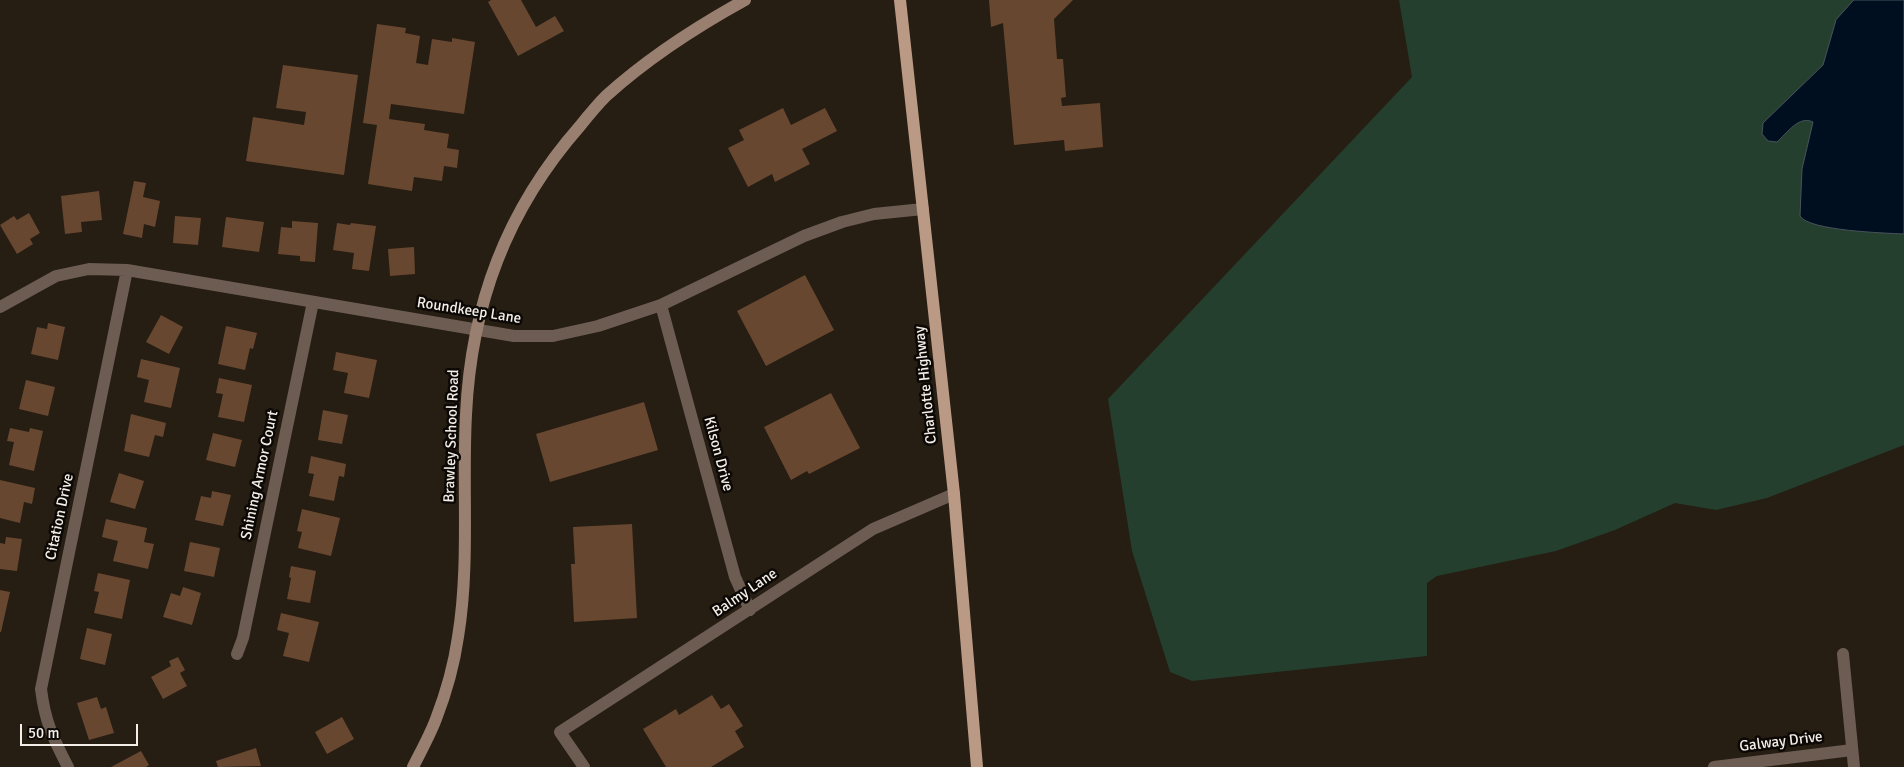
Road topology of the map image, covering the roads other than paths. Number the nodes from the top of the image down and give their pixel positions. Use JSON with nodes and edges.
{"nodes":[{"id":1,"x":745,"y":0,"type":"edge"},
{"id":2,"x":900,"y":0,"type":"edge"},
{"id":3,"x":923,"y":209,"type":"junction"},
{"id":4,"x":127,"y":270,"type":"junction"},
{"id":5,"x":313,"y":302,"type":"junction"},
{"id":6,"x":662,"y":304,"type":"junction"},
{"id":7,"x":0,"y":307,"type":"edge"},
{"id":8,"x":477,"y":330,"type":"junction"},
{"id":9,"x":954,"y":494,"type":"junction"},
{"id":10,"x":750,"y":610,"type":"junction"},
{"id":11,"x":237,"y":654,"type":"dead end"},
{"id":12,"x":1843,"y":654,"type":"dead end"},
{"id":13,"x":1852,"y":750,"type":"junction"},
{"id":14,"x":1747,"y":765,"type":"edge"},
{"id":15,"x":68,"y":767,"type":"edge"},
{"id":16,"x":413,"y":767,"type":"edge"},
{"id":17,"x":584,"y":767,"type":"edge"},
{"id":18,"x":977,"y":767,"type":"edge"},
{"id":19,"x":1714,"y":767,"type":"edge"},
{"id":20,"x":1854,"y":767,"type":"edge"}],
"edges":[{"from":1,"to":8,"type":"main road","name":"Brawley School Road"},
{"from":2,"to":3,"type":"main road","name":"Charlotte Highway"},
{"from":3,"to":6,"type":"street","name":"Roundkeep Lane"},
{"from":3,"to":9,"type":"main road","name":"Charlotte Highway"},
{"from":4,"to":5,"type":"street","name":"Roundkeep Lane"},
{"from":4,"to":7,"type":"street","name":"Roundkeep Lane"},
{"from":4,"to":15,"type":"street","name":"Citation Drive"},
{"from":5,"to":8,"type":"street","name":"Roundkeep Lane"},
{"from":5,"to":11,"type":"street","name":"Shining Armor Court"},
{"from":6,"to":8,"type":"street","name":"Roundkeep Lane"},
{"from":6,"to":10,"type":"street","name":"Kilson Drive"},
{"from":8,"to":16,"type":"main road","name":"Brawley School Road"},
{"from":9,"to":10,"type":"street","name":"Balmy Lane"},
{"from":9,"to":18,"type":"main road","name":"Charlotte Highway"},
{"from":10,"to":17,"type":"street","name":"Balmy Lane"},
{"from":12,"to":13,"type":"street"},
{"from":13,"to":14,"type":"street","name":"Galway Drive"},
{"from":13,"to":20,"type":"street"},
{"from":14,"to":19,"type":"street","name":"Galway Drive"}]}
